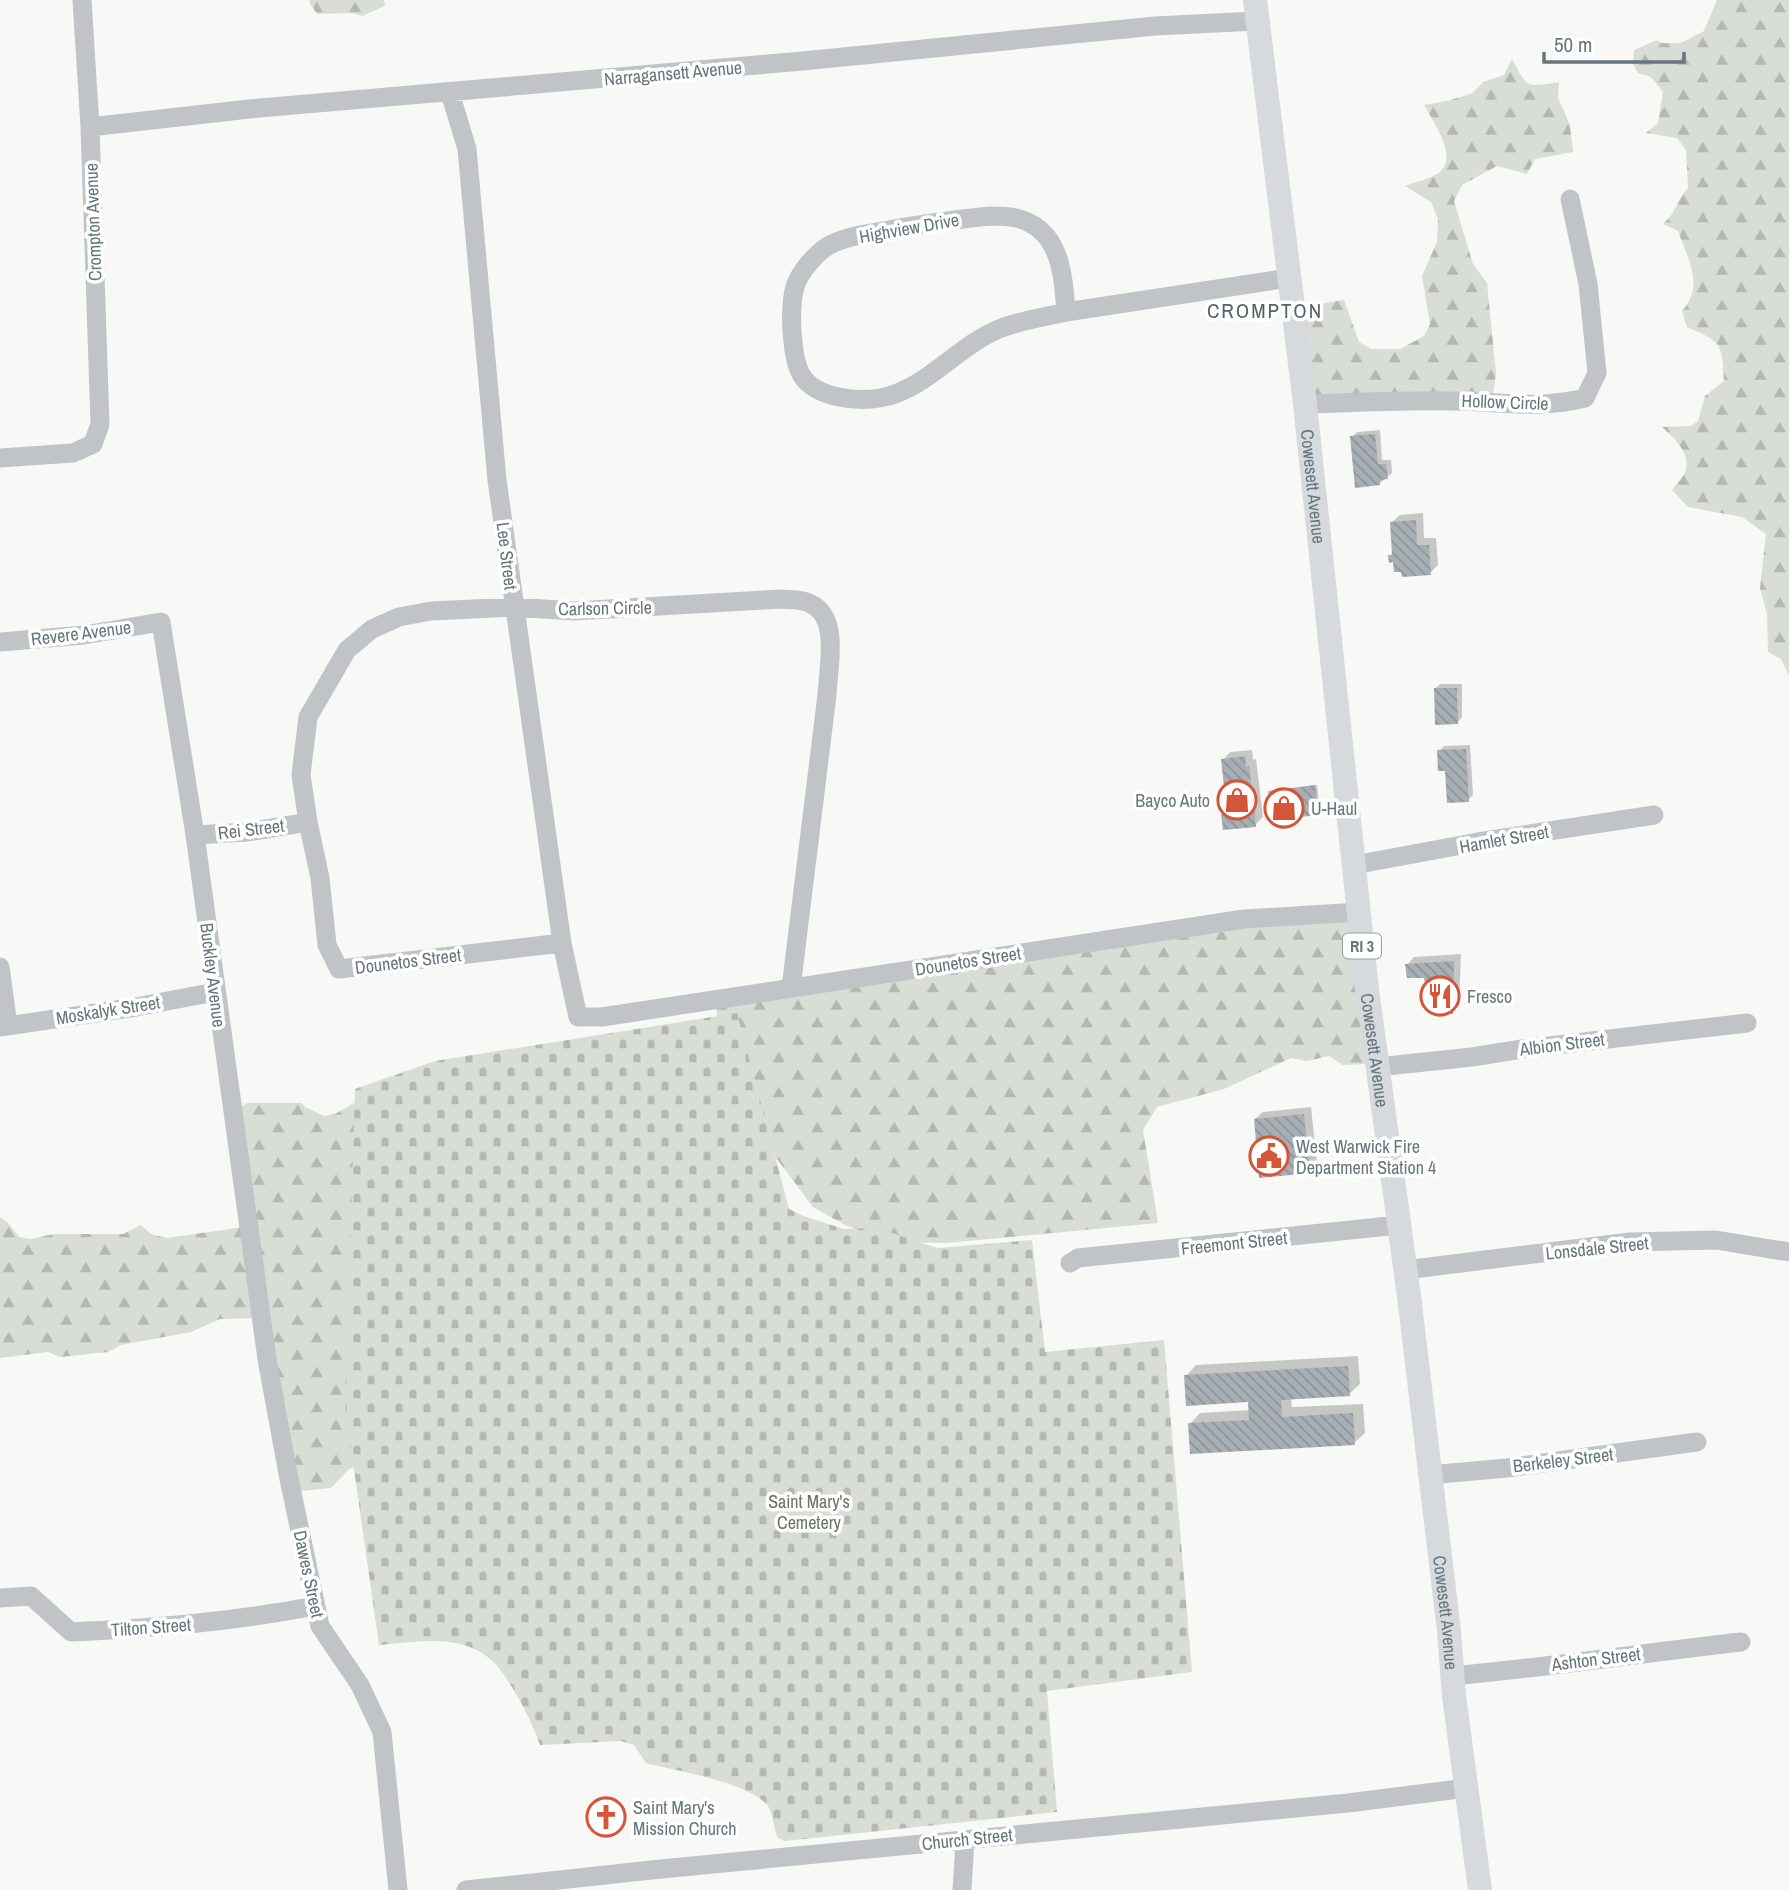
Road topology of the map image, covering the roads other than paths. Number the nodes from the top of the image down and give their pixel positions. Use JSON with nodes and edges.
{"nodes":[{"id":1,"x":82,"y":0,"type":"edge"},
{"id":2,"x":1256,"y":10,"type":"edge"},
{"id":3,"x":450,"y":93,"type":"junction"},
{"id":4,"x":90,"y":127,"type":"junction"},
{"id":5,"x":1570,"y":199,"type":"dead end"},
{"id":6,"x":1289,"y":278,"type":"junction"},
{"id":7,"x":1066,"y":312,"type":"junction"},
{"id":8,"x":1305,"y":404,"type":"junction"},
{"id":9,"x":0,"y":458,"type":"edge"},
{"id":10,"x":513,"y":607,"type":"junction"},
{"id":11,"x":161,"y":622,"type":"joint"},
{"id":12,"x":0,"y":642,"type":"edge"},
{"id":13,"x":1654,"y":815,"type":"dead end"},
{"id":14,"x":308,"y":822,"type":"junction"},
{"id":15,"x":195,"y":835,"type":"junction"},
{"id":16,"x":1354,"y":865,"type":"junction"},
{"id":17,"x":1359,"y":912,"type":"junction"},
{"id":18,"x":562,"y":943,"type":"junction"},
{"id":19,"x":0,"y":967,"type":"edge"},
{"id":20,"x":338,"y":967,"type":"joint"},
{"id":21,"x":792,"y":988,"type":"junction"},
{"id":22,"x":215,"y":992,"type":"junction"},
{"id":23,"x":578,"y":1017,"type":"joint"},
{"id":24,"x":1747,"y":1023,"type":"dead end"},
{"id":25,"x":4,"y":1026,"type":"edge"},
{"id":26,"x":1377,"y":1067,"type":"junction"},
{"id":27,"x":1399,"y":1225,"type":"junction"},
{"id":28,"x":1789,"y":1252,"type":"edge"},
{"id":29,"x":1070,"y":1263,"type":"dead end"},
{"id":30,"x":1405,"y":1270,"type":"junction"},
{"id":31,"x":262,"y":1328,"type":"joint"},
{"id":32,"x":1697,"y":1442,"type":"dead end"},
{"id":33,"x":1429,"y":1475,"type":"junction"},
{"id":34,"x":0,"y":1598,"type":"edge"},
{"id":35,"x":315,"y":1606,"type":"junction"},
{"id":36,"x":1741,"y":1642,"type":"dead end"},
{"id":37,"x":1452,"y":1675,"type":"junction"},
{"id":38,"x":1468,"y":1787,"type":"junction"},
{"id":39,"x":965,"y":1840,"type":"junction"},
{"id":40,"x":398,"y":1890,"type":"edge"},
{"id":41,"x":466,"y":1890,"type":"edge"},
{"id":42,"x":962,"y":1890,"type":"edge"},
{"id":43,"x":1480,"y":1890,"type":"edge"}],
"edges":[{"from":1,"to":4,"type":"street","name":"Crompton Avenue"},
{"from":2,"to":3,"type":"street","name":"Narragansett Avenue"},
{"from":2,"to":6,"type":"main road","name":"Cowesett Avenue","number":"RI 3"},
{"from":3,"to":4,"type":"street","name":"Narragansett Avenue"},
{"from":3,"to":10,"type":"street","name":"Lee Street"},
{"from":4,"to":9,"type":"street","name":"Crompton Avenue"},
{"from":5,"to":8,"type":"street","name":"Hollow Circle"},
{"from":6,"to":7,"type":"street","name":"Highview Drive"},
{"from":6,"to":8,"type":"main road","name":"Cowesett Avenue","number":"RI 3"},
{"from":7,"to":7,"type":"street","name":"Highview Drive"},
{"from":8,"to":16,"type":"main road","name":"Cowesett Avenue","number":"RI 3"},
{"from":10,"to":14,"type":"street","name":"Carlson Circle"},
{"from":10,"to":18,"type":"street","name":"Lee Street"},
{"from":10,"to":21,"type":"street","name":"Carlson Circle"},
{"from":11,"to":12,"type":"street","name":"Revere Avenue"},
{"from":11,"to":15,"type":"street","name":"Buckley Avenue"},
{"from":13,"to":16,"type":"street","name":"Hamlet Street"},
{"from":14,"to":15,"type":"street","name":"Rei Street"},
{"from":14,"to":20,"type":"street","name":"Carlson Circle"},
{"from":15,"to":22,"type":"street","name":"Buckley Avenue"},
{"from":16,"to":17,"type":"main road","name":"Cowesett Avenue","number":"RI 3"},
{"from":17,"to":21,"type":"street","name":"Dounetos Street"},
{"from":17,"to":26,"type":"main road","name":"Cowesett Avenue","number":"RI 3"},
{"from":18,"to":20,"type":"street","name":"Dounetos Street"},
{"from":18,"to":23,"type":"street","name":"Lee Street"},
{"from":19,"to":25,"type":"street"},
{"from":21,"to":23,"type":"street","name":"Dounetos Street"},
{"from":22,"to":25,"type":"street","name":"Moskalyk Street"},
{"from":22,"to":31,"type":"street","name":"Buckley Avenue"},
{"from":24,"to":26,"type":"street","name":"Albion Street"},
{"from":26,"to":27,"type":"main road","name":"Cowesett Avenue","number":"RI 3"},
{"from":27,"to":29,"type":"street","name":"Freemont Street"},
{"from":27,"to":30,"type":"main road","name":"Cowesett Avenue","number":"RI 3"},
{"from":28,"to":30,"type":"street","name":"Lonsdale Street"},
{"from":30,"to":33,"type":"main road","name":"Cowesett Avenue","number":"RI 3"},
{"from":31,"to":35,"type":"street","name":"Dawes Street"},
{"from":32,"to":33,"type":"street","name":"Berkeley Street"},
{"from":33,"to":37,"type":"main road","name":"Cowesett Avenue","number":"RI 3"},
{"from":34,"to":35,"type":"street","name":"Tilton Street"},
{"from":35,"to":40,"type":"street","name":"Dawes Street"},
{"from":36,"to":37,"type":"street","name":"Ashton Street"},
{"from":37,"to":38,"type":"main road","name":"Cowesett Avenue","number":"RI 3"},
{"from":38,"to":39,"type":"street","name":"Church Street"},
{"from":38,"to":43,"type":"main road","name":"Cowesett Avenue","number":"RI 3"},
{"from":39,"to":41,"type":"street","name":"Church Street"},
{"from":39,"to":42,"type":"street"}]}
